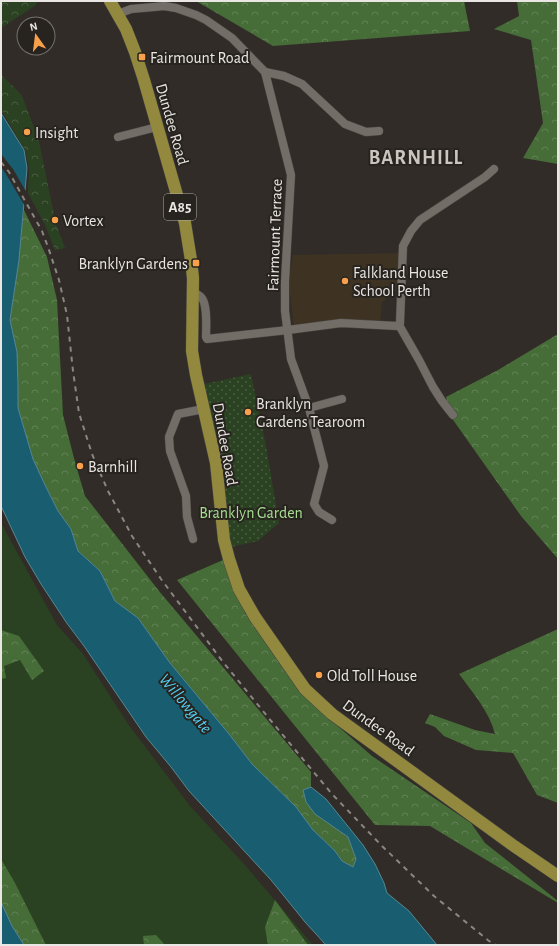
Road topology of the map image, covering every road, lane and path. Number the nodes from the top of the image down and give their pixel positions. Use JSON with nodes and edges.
{"nodes":[{"id":1,"x":110,"y":1,"type":"edge"},
{"id":2,"x":118,"y":14,"type":"junction"},
{"id":3,"x":265,"y":72,"type":"junction"},
{"id":4,"x":157,"y":127,"type":"junction"},
{"id":5,"x":379,"y":131,"type":"dead end"},
{"id":6,"x":118,"y":138,"type":"dead end"},
{"id":7,"x":494,"y":169,"type":"dead end"},
{"id":8,"x":193,"y":292,"type":"junction"},
{"id":9,"x":399,"y":325,"type":"junction"},
{"id":10,"x":288,"y":330,"type":"junction"},
{"id":11,"x":342,"y":399,"type":"dead end"},
{"id":12,"x":309,"y":408,"type":"junction"},
{"id":13,"x":204,"y":409,"type":"junction"},
{"id":14,"x":453,"y":415,"type":"dead end"},
{"id":15,"x":332,"y":520,"type":"dead end"},
{"id":16,"x":193,"y":538,"type":"dead end"},
{"id":17,"x":558,"y":876,"type":"edge"}],
"edges":[{"from":1,"to":2,"type":"main road","name":"Dundee Road","number":"A85"},
{"from":2,"to":3,"type":"street"},
{"from":2,"to":4,"type":"main road","name":"Dundee Road","number":"A85"},
{"from":3,"to":5,"type":"street"},
{"from":3,"to":10,"type":"street","name":"Fairmount Terrace"},
{"from":4,"to":6,"type":"street"},
{"from":4,"to":8,"type":"main road","name":"Dundee Road","number":"A85"},
{"from":7,"to":9,"type":"street"},
{"from":8,"to":10,"type":"street"},
{"from":8,"to":13,"type":"main road","name":"Dundee Road","number":"A85"},
{"from":9,"to":10,"type":"street"},
{"from":9,"to":14,"type":"street"},
{"from":10,"to":12,"type":"street","name":"Fairmount Terrace"},
{"from":11,"to":12,"type":"street"},
{"from":12,"to":15,"type":"street","name":"Fairmount Terrace"},
{"from":13,"to":16,"type":"street"},
{"from":13,"to":17,"type":"main road","name":"Dundee Road","number":"A85"}]}
